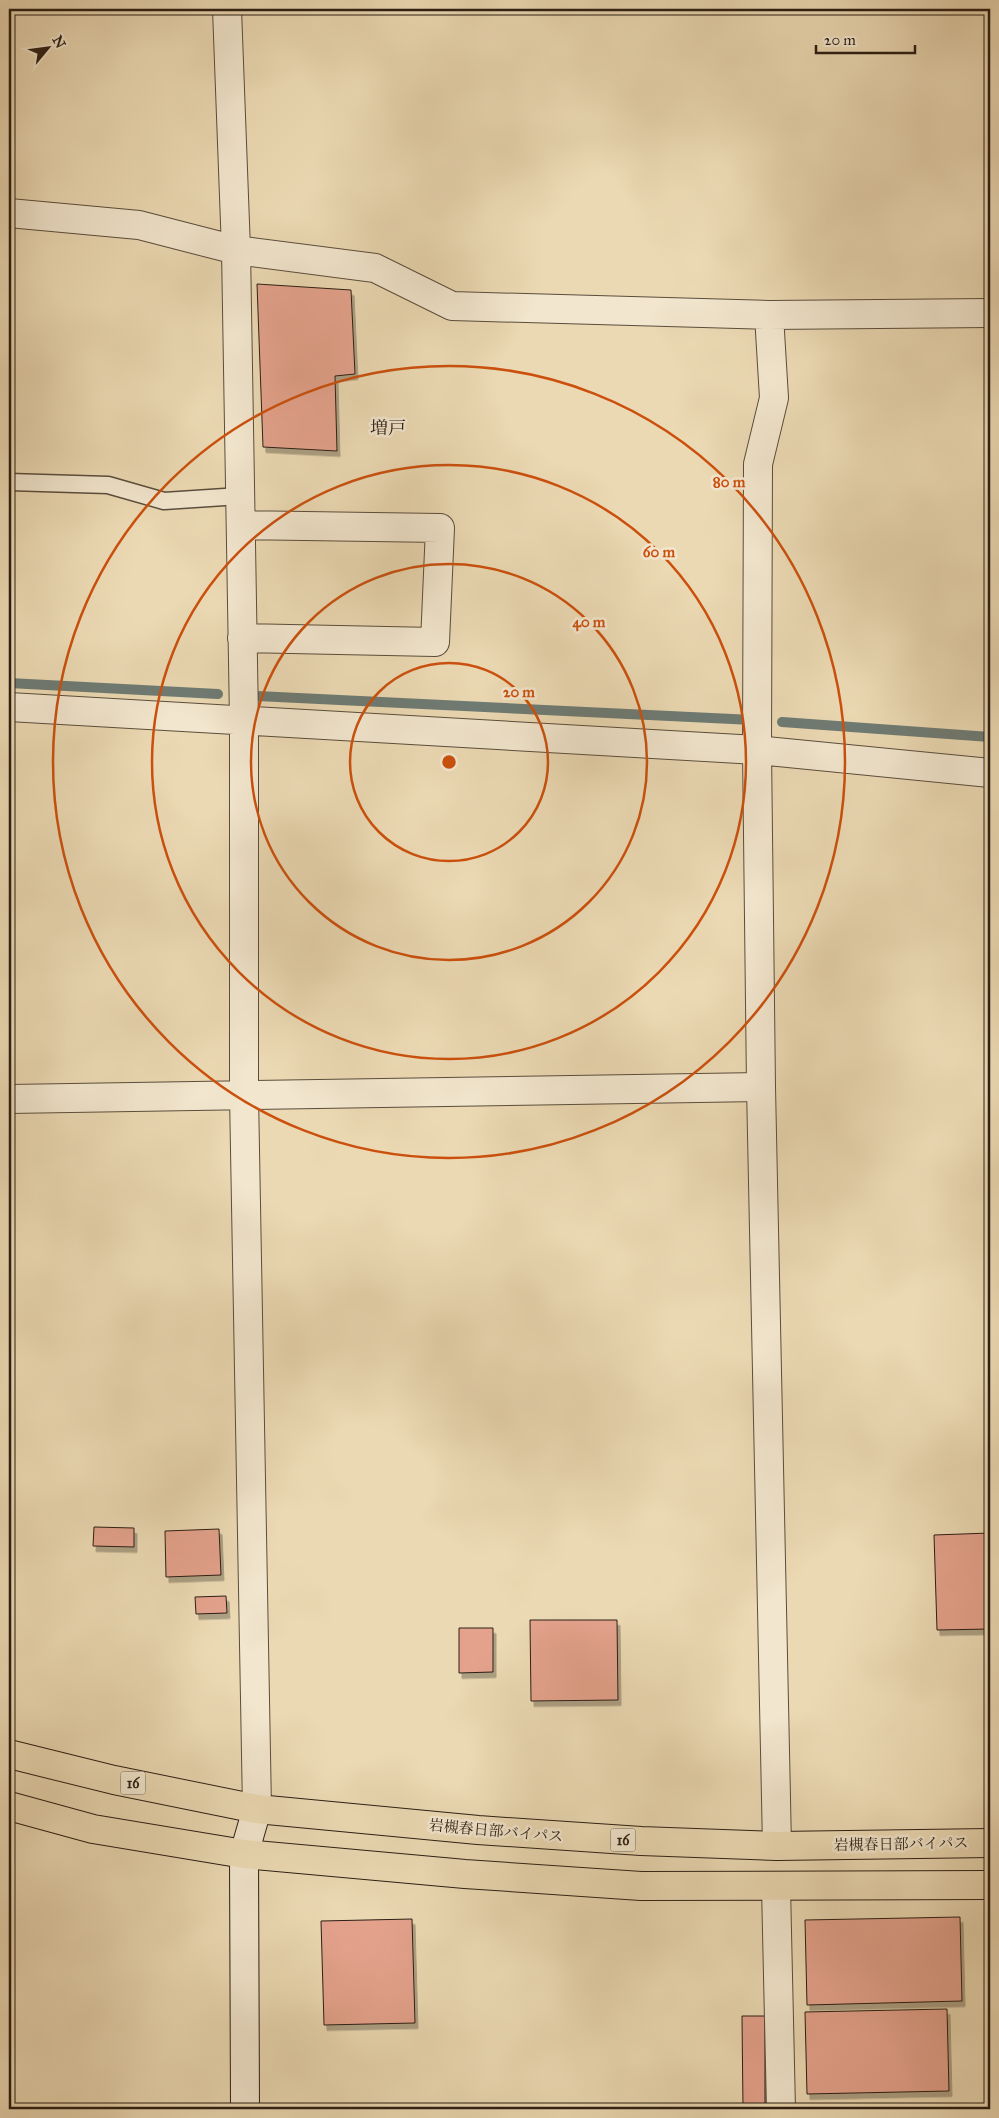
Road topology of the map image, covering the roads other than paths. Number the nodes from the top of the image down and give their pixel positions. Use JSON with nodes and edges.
{"nodes":[{"id":1,"x":227,"y":9,"type":"edge"},
{"id":2,"x":9,"y":213,"type":"edge"},
{"id":3,"x":236,"y":250,"type":"junction"},
{"id":4,"x":990,"y":313,"type":"edge"},
{"id":5,"x":769,"y":315,"type":"junction"},
{"id":6,"x":9,"y":482,"type":"edge"},
{"id":7,"x":240,"y":496,"type":"junction"},
{"id":8,"x":241,"y":525,"type":"junction"},
{"id":9,"x":242,"y":638,"type":"junction"},
{"id":10,"x":9,"y":707,"type":"edge"},
{"id":11,"x":244,"y":720,"type":"junction"},
{"id":12,"x":758,"y":750,"type":"junction"},
{"id":13,"x":990,"y":774,"type":"edge"},
{"id":14,"x":761,"y":1087,"type":"junction"},
{"id":15,"x":244,"y":1095,"type":"junction"},
{"id":16,"x":9,"y":1099,"type":"edge"},
{"id":17,"x":9,"y":1754,"type":"edge"},
{"id":18,"x":9,"y":1806,"type":"edge"},
{"id":19,"x":257,"y":1809,"type":"junction"},
{"id":20,"x":990,"y":1843,"type":"edge"},
{"id":21,"x":777,"y":1846,"type":"junction"},
{"id":22,"x":244,"y":1854,"type":"junction"},
{"id":23,"x":990,"y":1885,"type":"edge"},
{"id":24,"x":776,"y":1887,"type":"junction"},
{"id":25,"x":245,"y":2109,"type":"edge"},
{"id":26,"x":781,"y":2109,"type":"edge"}],
"edges":[{"from":1,"to":3,"type":"street"},
{"from":2,"to":3,"type":"street"},
{"from":3,"to":5,"type":"street"},
{"from":3,"to":7,"type":"street"},
{"from":4,"to":5,"type":"street"},
{"from":5,"to":12,"type":"street"},
{"from":6,"to":7,"type":"lane"},
{"from":7,"to":8,"type":"street"},
{"from":8,"to":9,"type":"street"},
{"from":8,"to":9,"type":"street"},
{"from":9,"to":11,"type":"street"},
{"from":10,"to":11,"type":"street"},
{"from":11,"to":12,"type":"street"},
{"from":11,"to":15,"type":"street"},
{"from":12,"to":13,"type":"street"},
{"from":12,"to":14,"type":"street"},
{"from":14,"to":15,"type":"street"},
{"from":14,"to":21,"type":"street"},
{"from":15,"to":16,"type":"street"},
{"from":15,"to":19,"type":"street"},
{"from":17,"to":19,"type":"highway","name":"岩槻春日部バイパス","number":"16"},
{"from":18,"to":22,"type":"highway"},
{"from":19,"to":21,"type":"highway","name":"岩槻春日部バイパス","number":"16"},
{"from":19,"to":22,"type":"street"},
{"from":20,"to":21,"type":"highway","name":"岩槻春日部バイパス","number":"16"},
{"from":22,"to":24,"type":"highway"},
{"from":22,"to":25,"type":"street"},
{"from":23,"to":24,"type":"highway"},
{"from":24,"to":26,"type":"street"}]}
